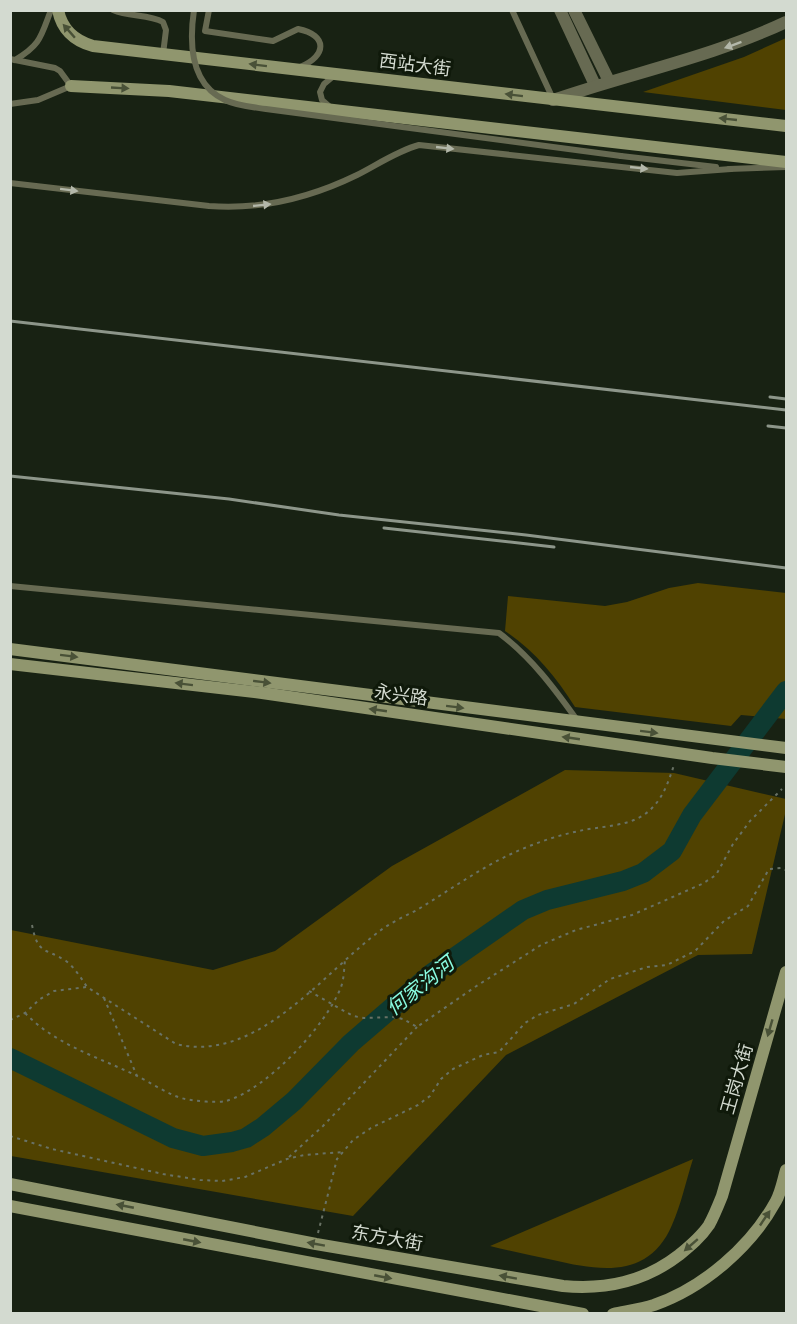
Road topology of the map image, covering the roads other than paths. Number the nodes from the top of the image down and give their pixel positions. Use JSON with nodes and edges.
{"nodes":[{"id":1,"x":51,"y":10,"type":"edge"},
{"id":2,"x":58,"y":10,"type":"edge"},
{"id":3,"x":112,"y":10,"type":"edge"},
{"id":4,"x":194,"y":10,"type":"edge"},
{"id":5,"x":209,"y":10,"type":"edge"},
{"id":6,"x":512,"y":10,"type":"edge"},
{"id":7,"x":560,"y":10,"type":"edge"},
{"id":8,"x":574,"y":10,"type":"edge"},
{"id":9,"x":786,"y":22,"type":"edge"},
{"id":10,"x":164,"y":54,"type":"junction"},
{"id":11,"x":13,"y":59,"type":"edge"},
{"id":12,"x":295,"y":69,"type":"junction"},
{"id":13,"x":337,"y":74,"type":"junction"},
{"id":14,"x":609,"y":81,"type":"junction"},
{"id":15,"x":596,"y":85,"type":"junction"},
{"id":16,"x":71,"y":86,"type":"junction"},
{"id":17,"x":553,"y":100,"type":"junction"},
{"id":18,"x":10,"y":104,"type":"edge"},
{"id":19,"x":335,"y":111,"type":"junction"},
{"id":20,"x":786,"y":126,"type":"edge"},
{"id":21,"x":786,"y":162,"type":"edge"},
{"id":22,"x":786,"y":167,"type":"edge"},
{"id":23,"x":731,"y":169,"type":"junction"},
{"id":24,"x":10,"y":183,"type":"edge"},
{"id":25,"x":10,"y":586,"type":"edge"},
{"id":26,"x":10,"y":649,"type":"edge"},
{"id":27,"x":10,"y":664,"type":"edge"},
{"id":28,"x":579,"y":723,"type":"junction"},
{"id":29,"x":786,"y":748,"type":"edge"},
{"id":30,"x":786,"y":767,"type":"edge"},
{"id":31,"x":786,"y":972,"type":"edge"},
{"id":32,"x":786,"y":1170,"type":"edge"},
{"id":33,"x":10,"y":1184,"type":"edge"},
{"id":34,"x":722,"y":1196,"type":"joint"},
{"id":35,"x":10,"y":1206,"type":"edge"},
{"id":36,"x":583,"y":1314,"type":"edge"},
{"id":37,"x":613,"y":1314,"type":"edge"}],
"edges":[{"from":1,"to":11,"type":"lane"},
{"from":10,"to":2,"type":"main road","name":"西站大街","one_way":true},
{"from":3,"to":10,"type":"lane"},
{"from":4,"to":23,"type":"lane","bridge":true},
{"from":5,"to":12,"type":"lane"},
{"from":6,"to":17,"type":"lane"},
{"from":7,"to":15,"type":"street"},
{"from":8,"to":14,"type":"street"},
{"from":9,"to":14,"type":"street","one_way":true},
{"from":12,"to":10,"type":"main road","name":"西站大街","one_way":true},
{"from":11,"to":16,"type":"lane"},
{"from":12,"to":13,"type":"main road","name":"西站大街"},
{"from":17,"to":13,"type":"main road","name":"西站大街","one_way":true},
{"from":13,"to":19,"type":"lane"},
{"from":14,"to":15,"type":"street"},
{"from":15,"to":17,"type":"street"},
{"from":16,"to":18,"type":"lane"},
{"from":16,"to":19,"type":"main road","one_way":true},
{"from":20,"to":17,"type":"main road","name":"西站大街","one_way":true},
{"from":19,"to":21,"type":"main road"},
{"from":22,"to":23,"type":"lane"},
{"from":24,"to":23,"type":"lane","one_way":true},
{"from":25,"to":28,"type":"lane"},
{"from":26,"to":28,"type":"main road","name":"永兴路","one_way":true},
{"from":30,"to":27,"type":"main road","name":"永兴路","one_way":true},
{"from":28,"to":29,"type":"main road","name":"永兴路","one_way":true},
{"from":31,"to":34,"type":"main road","name":"王岗大街","one_way":true},
{"from":37,"to":32,"type":"main road","one_way":true},
{"from":34,"to":33,"type":"main road","name":"东方大街","one_way":true},
{"from":35,"to":36,"type":"main road","one_way":true}]}
